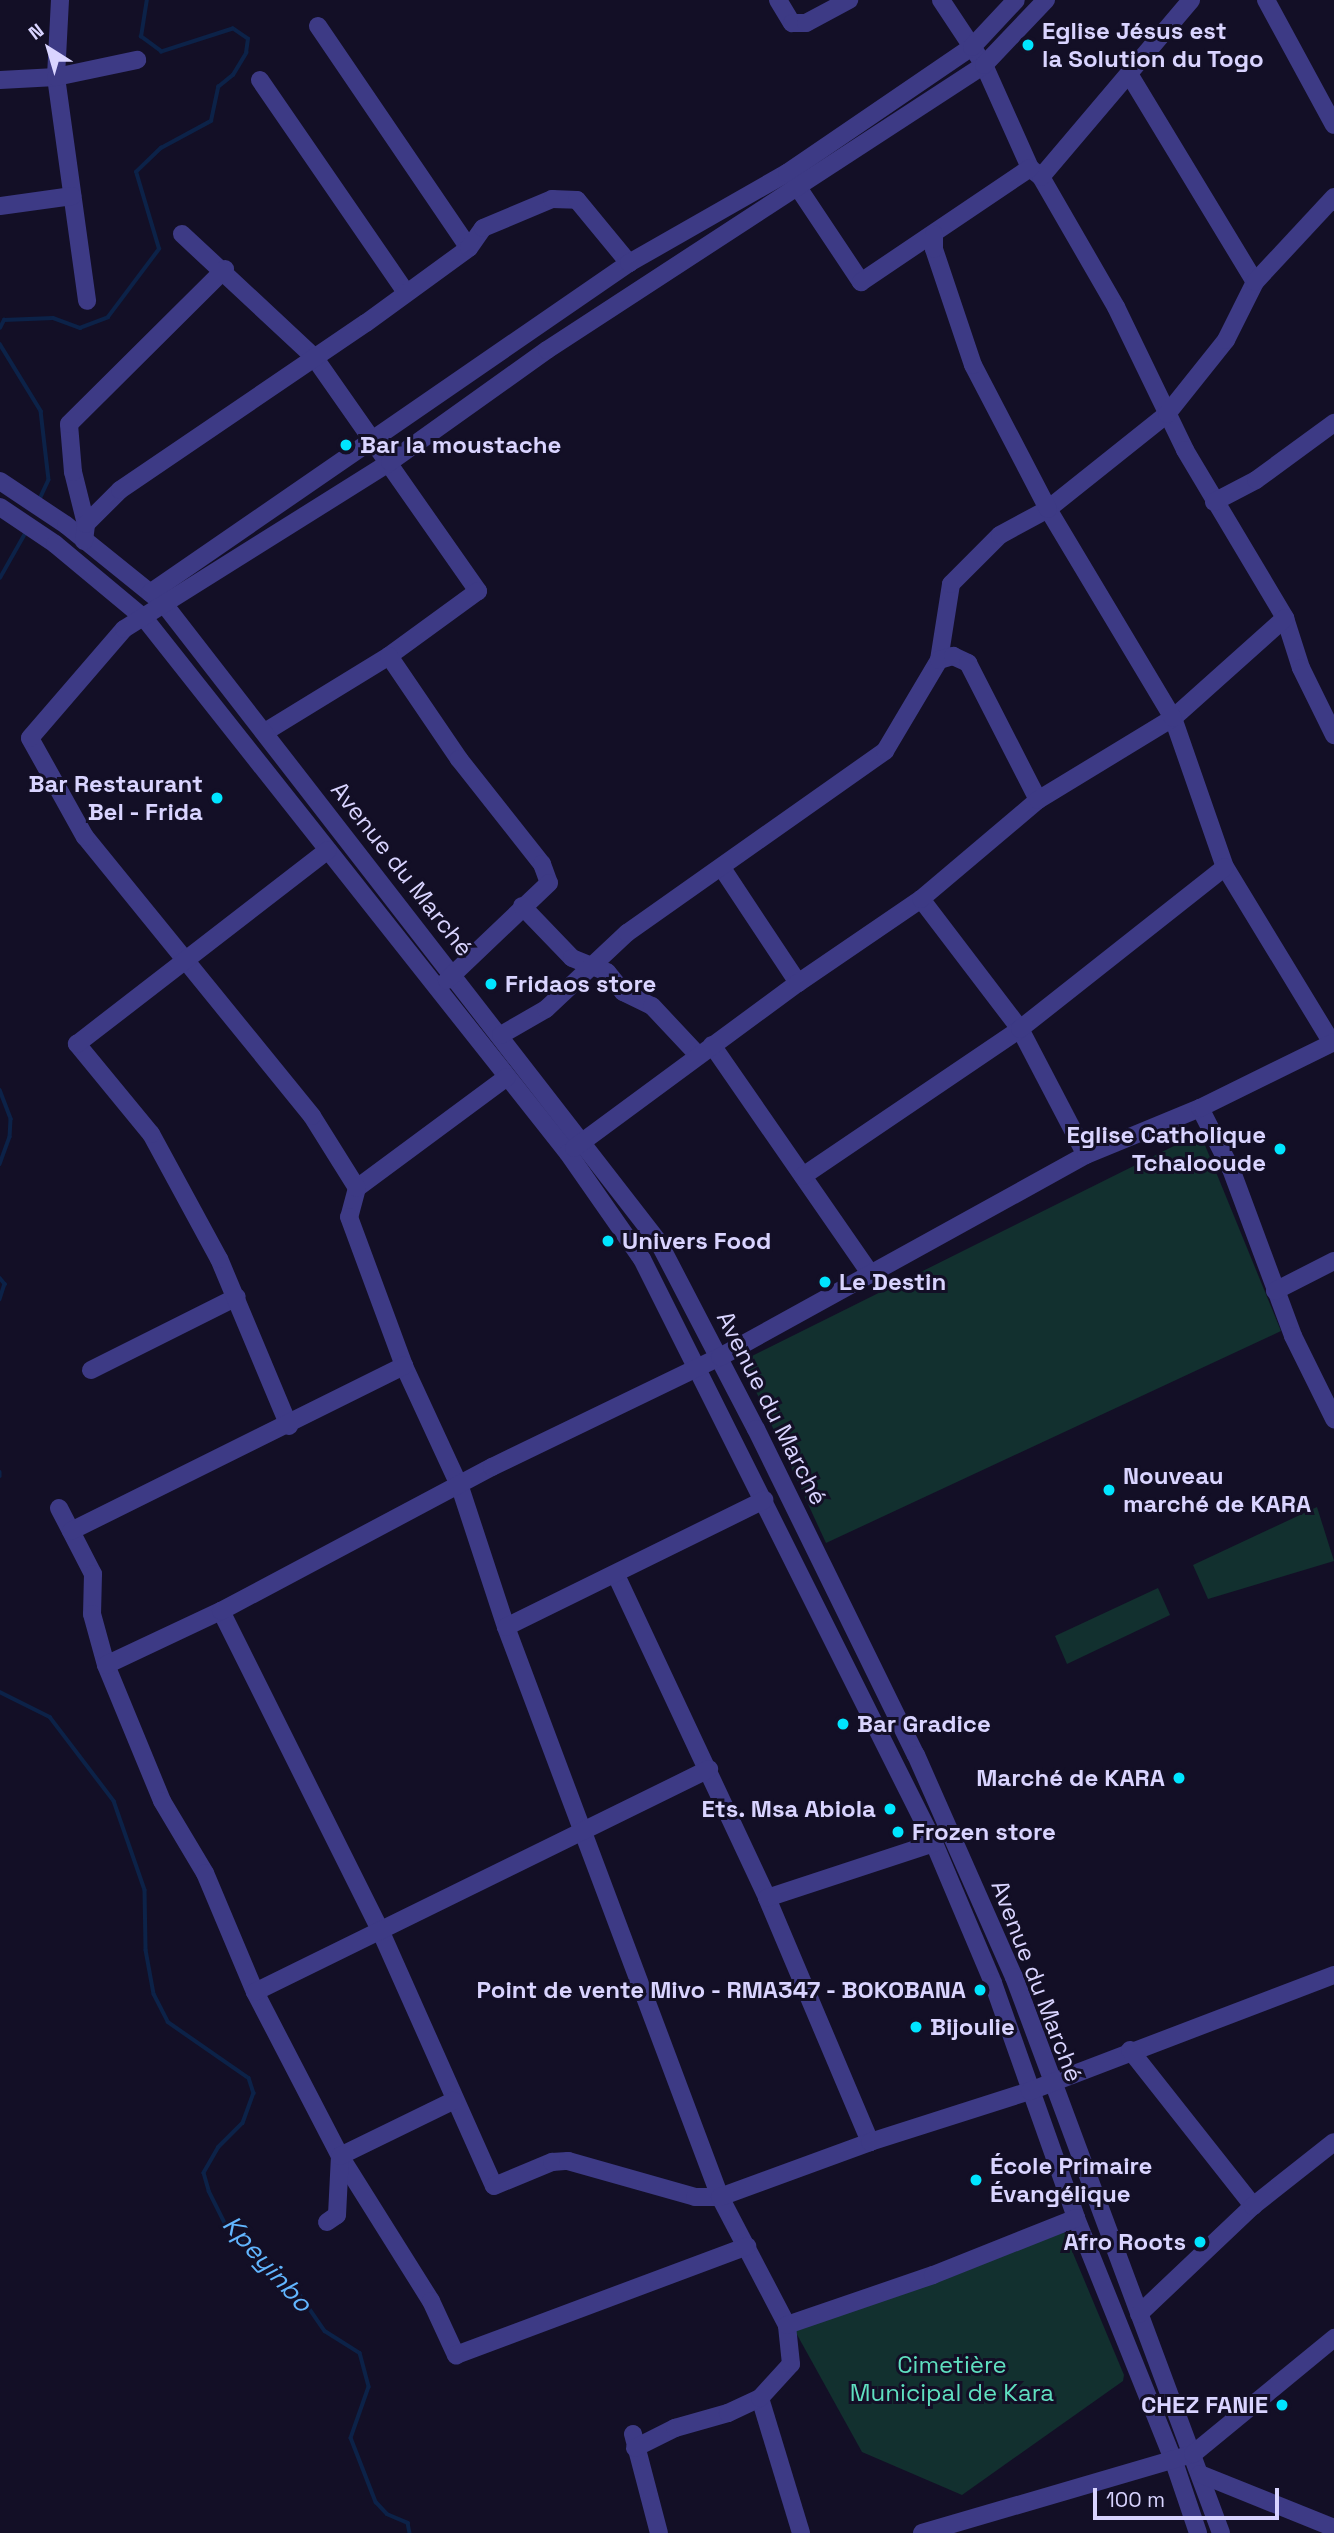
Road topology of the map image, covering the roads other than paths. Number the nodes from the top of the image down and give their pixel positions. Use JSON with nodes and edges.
{"nodes":[{"id":1,"x":60,"y":0,"type":"edge"},
{"id":2,"x":778,"y":0,"type":"edge"},
{"id":3,"x":849,"y":0,"type":"edge"},
{"id":4,"x":941,"y":0,"type":"edge"},
{"id":5,"x":1016,"y":0,"type":"edge"},
{"id":6,"x":1046,"y":0,"type":"edge"},
{"id":7,"x":1191,"y":0,"type":"edge"},
{"id":8,"x":1266,"y":0,"type":"edge"},
{"id":9,"x":318,"y":26,"type":"dead end"},
{"id":10,"x":972,"y":47,"type":"junction"},
{"id":11,"x":137,"y":60,"type":"dead end"},
{"id":12,"x":984,"y":65,"type":"junction"},
{"id":13,"x":1129,"y":74,"type":"junction"},
{"id":14,"x":56,"y":77,"type":"junction"},
{"id":15,"x":0,"y":80,"type":"edge"},
{"id":16,"x":260,"y":80,"type":"dead end"},
{"id":17,"x":1334,"y":125,"type":"edge"},
{"id":18,"x":1035,"y":173,"type":"junction"},
{"id":19,"x":799,"y":189,"type":"junction"},
{"id":20,"x":72,"y":196,"type":"junction"},
{"id":21,"x":1334,"y":197,"type":"edge"},
{"id":22,"x":0,"y":206,"type":"edge"},
{"id":23,"x":182,"y":234,"type":"dead end"},
{"id":24,"x":934,"y":234,"type":"junction"},
{"id":25,"x":469,"y":248,"type":"junction"},
{"id":26,"x":629,"y":263,"type":"junction"},
{"id":27,"x":225,"y":270,"type":"junction"},
{"id":28,"x":1255,"y":282,"type":"junction"},
{"id":29,"x":405,"y":291,"type":"junction"},
{"id":30,"x":87,"y":301,"type":"dead end"},
{"id":31,"x":314,"y":357,"type":"junction"},
{"id":32,"x":1167,"y":414,"type":"junction"},
{"id":33,"x":1334,"y":421,"type":"edge"},
{"id":34,"x":375,"y":442,"type":"junction"},
{"id":35,"x":390,"y":461,"type":"junction"},
{"id":36,"x":0,"y":481,"type":"edge"},
{"id":37,"x":1213,"y":502,"type":"junction"},
{"id":38,"x":1048,"y":509,"type":"junction"},
{"id":39,"x":3,"y":510,"type":"edge"},
{"id":40,"x":85,"y":533,"type":"junction"},
{"id":41,"x":157,"y":599,"type":"junction"},
{"id":42,"x":1284,"y":618,"type":"junction"},
{"id":43,"x":145,"y":619,"type":"junction"},
{"id":44,"x":389,"y":656,"type":"junction"},
{"id":45,"x":939,"y":660,"type":"junction"},
{"id":46,"x":1173,"y":718,"type":"junction"},
{"id":47,"x":265,"y":732,"type":"junction"},
{"id":48,"x":1334,"y":735,"type":"edge"},
{"id":49,"x":1038,"y":800,"type":"junction"},
{"id":50,"x":328,"y":850,"type":"junction"},
{"id":51,"x":1225,"y":867,"type":"junction"},
{"id":52,"x":722,"y":868,"type":"junction"},
{"id":53,"x":921,"y":899,"type":"junction"},
{"id":54,"x":522,"y":906,"type":"junction"},
{"id":55,"x":182,"y":960,"type":"junction"},
{"id":56,"x":589,"y":967,"type":"junction"},
{"id":57,"x":454,"y":975,"type":"junction"},
{"id":58,"x":798,"y":983,"type":"junction"},
{"id":59,"x":438,"y":988,"type":"junction"},
{"id":60,"x":1020,"y":1029,"type":"junction"},
{"id":61,"x":501,"y":1035,"type":"junction"},
{"id":62,"x":1333,"y":1043,"type":"edge"},
{"id":63,"x":705,"y":1050,"type":"junction"},
{"id":64,"x":507,"y":1077,"type":"junction"},
{"id":65,"x":1200,"y":1108,"type":"junction"},
{"id":66,"x":584,"y":1142,"type":"junction"},
{"id":67,"x":568,"y":1153,"type":"junction"},
{"id":68,"x":1086,"y":1155,"type":"junction"},
{"id":69,"x":803,"y":1176,"type":"junction"},
{"id":70,"x":357,"y":1188,"type":"junction"},
{"id":71,"x":1334,"y":1261,"type":"edge"},
{"id":72,"x":869,"y":1272,"type":"junction"},
{"id":73,"x":1275,"y":1291,"type":"junction"},
{"id":74,"x":237,"y":1297,"type":"junction"},
{"id":75,"x":720,"y":1357,"type":"junction"},
{"id":76,"x":404,"y":1366,"type":"junction"},
{"id":77,"x":700,"y":1368,"type":"junction"},
{"id":78,"x":91,"y":1370,"type":"dead end"},
{"id":79,"x":1334,"y":1419,"type":"edge"},
{"id":80,"x":289,"y":1426,"type":"junction"},
{"id":81,"x":460,"y":1487,"type":"junction"},
{"id":82,"x":764,"y":1500,"type":"junction"},
{"id":83,"x":59,"y":1508,"type":"dead end"},
{"id":84,"x":71,"y":1531,"type":"junction"},
{"id":85,"x":616,"y":1575,"type":"junction"},
{"id":86,"x":221,"y":1611,"type":"junction"},
{"id":87,"x":506,"y":1627,"type":"junction"},
{"id":88,"x":106,"y":1665,"type":"junction"},
{"id":89,"x":916,"y":1755,"type":"junction"},
{"id":90,"x":894,"y":1765,"type":"junction"},
{"id":91,"x":709,"y":1769,"type":"junction"},
{"id":92,"x":585,"y":1830,"type":"junction"},
{"id":93,"x":934,"y":1843,"type":"junction"},
{"id":94,"x":767,"y":1898,"type":"junction"},
{"id":95,"x":380,"y":1930,"type":"junction"},
{"id":96,"x":1334,"y":1975,"type":"edge"},
{"id":97,"x":1014,"y":1977,"type":"junction"},
{"id":98,"x":993,"y":1983,"type":"junction"},
{"id":99,"x":255,"y":1992,"type":"junction"},
{"id":100,"x":1130,"y":2050,"type":"junction"},
{"id":101,"x":1050,"y":2082,"type":"junction"},
{"id":102,"x":1030,"y":2091,"type":"junction"},
{"id":103,"x":453,"y":2101,"type":"junction"},
{"id":104,"x":870,"y":2142,"type":"junction"},
{"id":105,"x":1334,"y":2142,"type":"edge"},
{"id":106,"x":341,"y":2156,"type":"junction"},
{"id":107,"x":720,"y":2197,"type":"junction"},
{"id":108,"x":1253,"y":2206,"type":"junction"},
{"id":109,"x":1076,"y":2218,"type":"junction"},
{"id":110,"x":327,"y":2222,"type":"dead end"},
{"id":111,"x":747,"y":2246,"type":"junction"},
{"id":112,"x":1139,"y":2314,"type":"junction"},
{"id":113,"x":787,"y":2325,"type":"junction"},
{"id":114,"x":1329,"y":2347,"type":"edge"},
{"id":115,"x":761,"y":2398,"type":"junction"},
{"id":116,"x":1193,"y":2454,"type":"junction"},
{"id":117,"x":1173,"y":2459,"type":"junction"},
{"id":118,"x":1200,"y":2474,"type":"junction"},
{"id":119,"x":1334,"y":2528,"type":"edge"},
{"id":120,"x":659,"y":2533,"type":"edge"},
{"id":121,"x":801,"y":2533,"type":"edge"},
{"id":122,"x":922,"y":2533,"type":"edge"},
{"id":123,"x":1198,"y":2533,"type":"edge"},
{"id":124,"x":1221,"y":2533,"type":"edge"}],
"edges":[{"from":1,"to":14,"type":"street"},
{"from":2,"to":3,"type":"street"},
{"from":4,"to":10,"type":"street"},
{"from":5,"to":10,"type":"street"},
{"from":6,"to":12,"type":"street"},
{"from":7,"to":13,"type":"street"},
{"from":8,"to":17,"type":"street"},
{"from":9,"to":25,"type":"street"},
{"from":10,"to":12,"type":"street"},
{"from":10,"to":26,"type":"street"},
{"from":11,"to":14,"type":"street"},
{"from":12,"to":18,"type":"street"},
{"from":12,"to":19,"type":"street"},
{"from":13,"to":18,"type":"street"},
{"from":13,"to":28,"type":"street"},
{"from":14,"to":15,"type":"street"},
{"from":14,"to":20,"type":"street"},
{"from":16,"to":29,"type":"street"},
{"from":18,"to":24,"type":"street"},
{"from":18,"to":32,"type":"street"},
{"from":19,"to":24,"type":"street"},
{"from":19,"to":35,"type":"street"},
{"from":20,"to":22,"type":"street"},
{"from":20,"to":30,"type":"street"},
{"from":21,"to":28,"type":"street"},
{"from":23,"to":27,"type":"street"},
{"from":24,"to":38,"type":"street"},
{"from":25,"to":26,"type":"street"},
{"from":25,"to":29,"type":"street"},
{"from":26,"to":34,"type":"street"},
{"from":27,"to":31,"type":"street"},
{"from":27,"to":40,"type":"street"},
{"from":28,"to":32,"type":"street"},
{"from":29,"to":31,"type":"street"},
{"from":31,"to":34,"type":"street"},
{"from":31,"to":40,"type":"street"},
{"from":32,"to":37,"type":"street"},
{"from":32,"to":38,"type":"street"},
{"from":33,"to":37,"type":"street"},
{"from":34,"to":35,"type":"street"},
{"from":34,"to":41,"type":"street"},
{"from":35,"to":41,"type":"street"},
{"from":35,"to":44,"type":"street"},
{"from":36,"to":40,"type":"street","name":"Avenue du Marché"},
{"from":37,"to":42,"type":"street"},
{"from":38,"to":45,"type":"street"},
{"from":38,"to":46,"type":"street"},
{"from":39,"to":43,"type":"street","name":"Avenue du Marché"},
{"from":40,"to":41,"type":"street","name":"Avenue du Marché"},
{"from":41,"to":43,"type":"street"},
{"from":41,"to":47,"type":"street","name":"Avenue du Marché"},
{"from":42,"to":46,"type":"street"},
{"from":42,"to":48,"type":"street"},
{"from":43,"to":50,"type":"street","name":"Avenue du Marché"},
{"from":43,"to":55,"type":"street"},
{"from":44,"to":47,"type":"street"},
{"from":44,"to":54,"type":"street"},
{"from":45,"to":49,"type":"street"},
{"from":45,"to":52,"type":"street"},
{"from":46,"to":49,"type":"street"},
{"from":46,"to":51,"type":"street"},
{"from":47,"to":57,"type":"street","name":"Avenue du Marché"},
{"from":49,"to":53,"type":"street"},
{"from":50,"to":55,"type":"street"},
{"from":50,"to":59,"type":"street","name":"Avenue du Marché"},
{"from":51,"to":60,"type":"street"},
{"from":51,"to":62,"type":"street"},
{"from":52,"to":56,"type":"street"},
{"from":52,"to":58,"type":"street"},
{"from":53,"to":58,"type":"street"},
{"from":53,"to":60,"type":"street"},
{"from":54,"to":56,"type":"street"},
{"from":54,"to":57,"type":"street"},
{"from":55,"to":70,"type":"street"},
{"from":55,"to":74,"type":"street"},
{"from":56,"to":61,"type":"street"},
{"from":56,"to":63,"type":"street"},
{"from":57,"to":59,"type":"street"},
{"from":57,"to":61,"type":"street","name":"Avenue du Marché"},
{"from":58,"to":63,"type":"street"},
{"from":59,"to":64,"type":"street","name":"Avenue du Marché"},
{"from":60,"to":68,"type":"street"},
{"from":60,"to":69,"type":"street"},
{"from":61,"to":66,"type":"street","name":"Avenue du Marché"},
{"from":62,"to":65,"type":"street"},
{"from":63,"to":66,"type":"street"},
{"from":63,"to":69,"type":"street"},
{"from":64,"to":67,"type":"street","name":"Avenue du Marché"},
{"from":64,"to":70,"type":"street"},
{"from":65,"to":68,"type":"street"},
{"from":65,"to":73,"type":"street"},
{"from":66,"to":67,"type":"street"},
{"from":66,"to":75,"type":"street","name":"Avenue du Marché"},
{"from":67,"to":77,"type":"street","name":"Avenue du Marché"},
{"from":68,"to":72,"type":"street"},
{"from":69,"to":72,"type":"street"},
{"from":70,"to":76,"type":"street"},
{"from":71,"to":73,"type":"street"},
{"from":72,"to":75,"type":"street"},
{"from":73,"to":79,"type":"street"},
{"from":74,"to":78,"type":"street"},
{"from":74,"to":80,"type":"street"},
{"from":75,"to":77,"type":"street"},
{"from":75,"to":89,"type":"street","name":"Avenue du Marché"},
{"from":76,"to":80,"type":"street"},
{"from":76,"to":81,"type":"street"},
{"from":77,"to":81,"type":"street"},
{"from":77,"to":82,"type":"street","name":"Avenue du Marché"},
{"from":80,"to":84,"type":"street"},
{"from":81,"to":86,"type":"street"},
{"from":81,"to":87,"type":"street"},
{"from":82,"to":85,"type":"street"},
{"from":82,"to":90,"type":"street","name":"Avenue du Marché"},
{"from":83,"to":84,"type":"street"},
{"from":84,"to":88,"type":"street"},
{"from":85,"to":87,"type":"street"},
{"from":85,"to":91,"type":"street"},
{"from":86,"to":88,"type":"street"},
{"from":86,"to":95,"type":"street"},
{"from":87,"to":92,"type":"street"},
{"from":88,"to":99,"type":"street"},
{"from":89,"to":90,"type":"street"},
{"from":89,"to":97,"type":"street","name":"Avenue du Marché"},
{"from":90,"to":93,"type":"street","name":"Avenue du Marché"},
{"from":91,"to":92,"type":"street"},
{"from":91,"to":94,"type":"street"},
{"from":92,"to":95,"type":"street"},
{"from":92,"to":107,"type":"street"},
{"from":93,"to":94,"type":"street"},
{"from":93,"to":98,"type":"street","name":"Avenue du Marché"},
{"from":94,"to":104,"type":"street"},
{"from":95,"to":99,"type":"street"},
{"from":95,"to":103,"type":"street"},
{"from":96,"to":100,"type":"street"},
{"from":97,"to":98,"type":"street"},
{"from":97,"to":101,"type":"street","name":"Avenue du Marché"},
{"from":98,"to":102,"type":"street","name":"Avenue du Marché"},
{"from":99,"to":106,"type":"street"},
{"from":100,"to":101,"type":"street"},
{"from":100,"to":108,"type":"street"},
{"from":101,"to":102,"type":"street"},
{"from":101,"to":112,"type":"street","name":"Avenue du Marché"},
{"from":102,"to":104,"type":"street"},
{"from":102,"to":109,"type":"street","name":"Avenue du Marché"},
{"from":103,"to":106,"type":"street"},
{"from":103,"to":107,"type":"street"},
{"from":104,"to":107,"type":"street"},
{"from":105,"to":108,"type":"street"},
{"from":106,"to":110,"type":"street"},
{"from":106,"to":111,"type":"street"},
{"from":107,"to":111,"type":"street"},
{"from":108,"to":112,"type":"street"},
{"from":109,"to":113,"type":"street"},
{"from":109,"to":117,"type":"street","name":"Avenue du Marché"},
{"from":111,"to":113,"type":"street"},
{"from":112,"to":116,"type":"street","name":"Avenue du Marché"},
{"from":113,"to":115,"type":"street"},
{"from":114,"to":116,"type":"street"},
{"from":115,"to":120,"type":"street"},
{"from":115,"to":121,"type":"street"},
{"from":116,"to":117,"type":"street"},
{"from":116,"to":118,"type":"street","name":"Avenue du Marché"},
{"from":117,"to":122,"type":"street"},
{"from":117,"to":123,"type":"street","name":"Avenue du Marché"},
{"from":118,"to":119,"type":"street"},
{"from":118,"to":124,"type":"street","name":"Avenue du Marché"}]}
